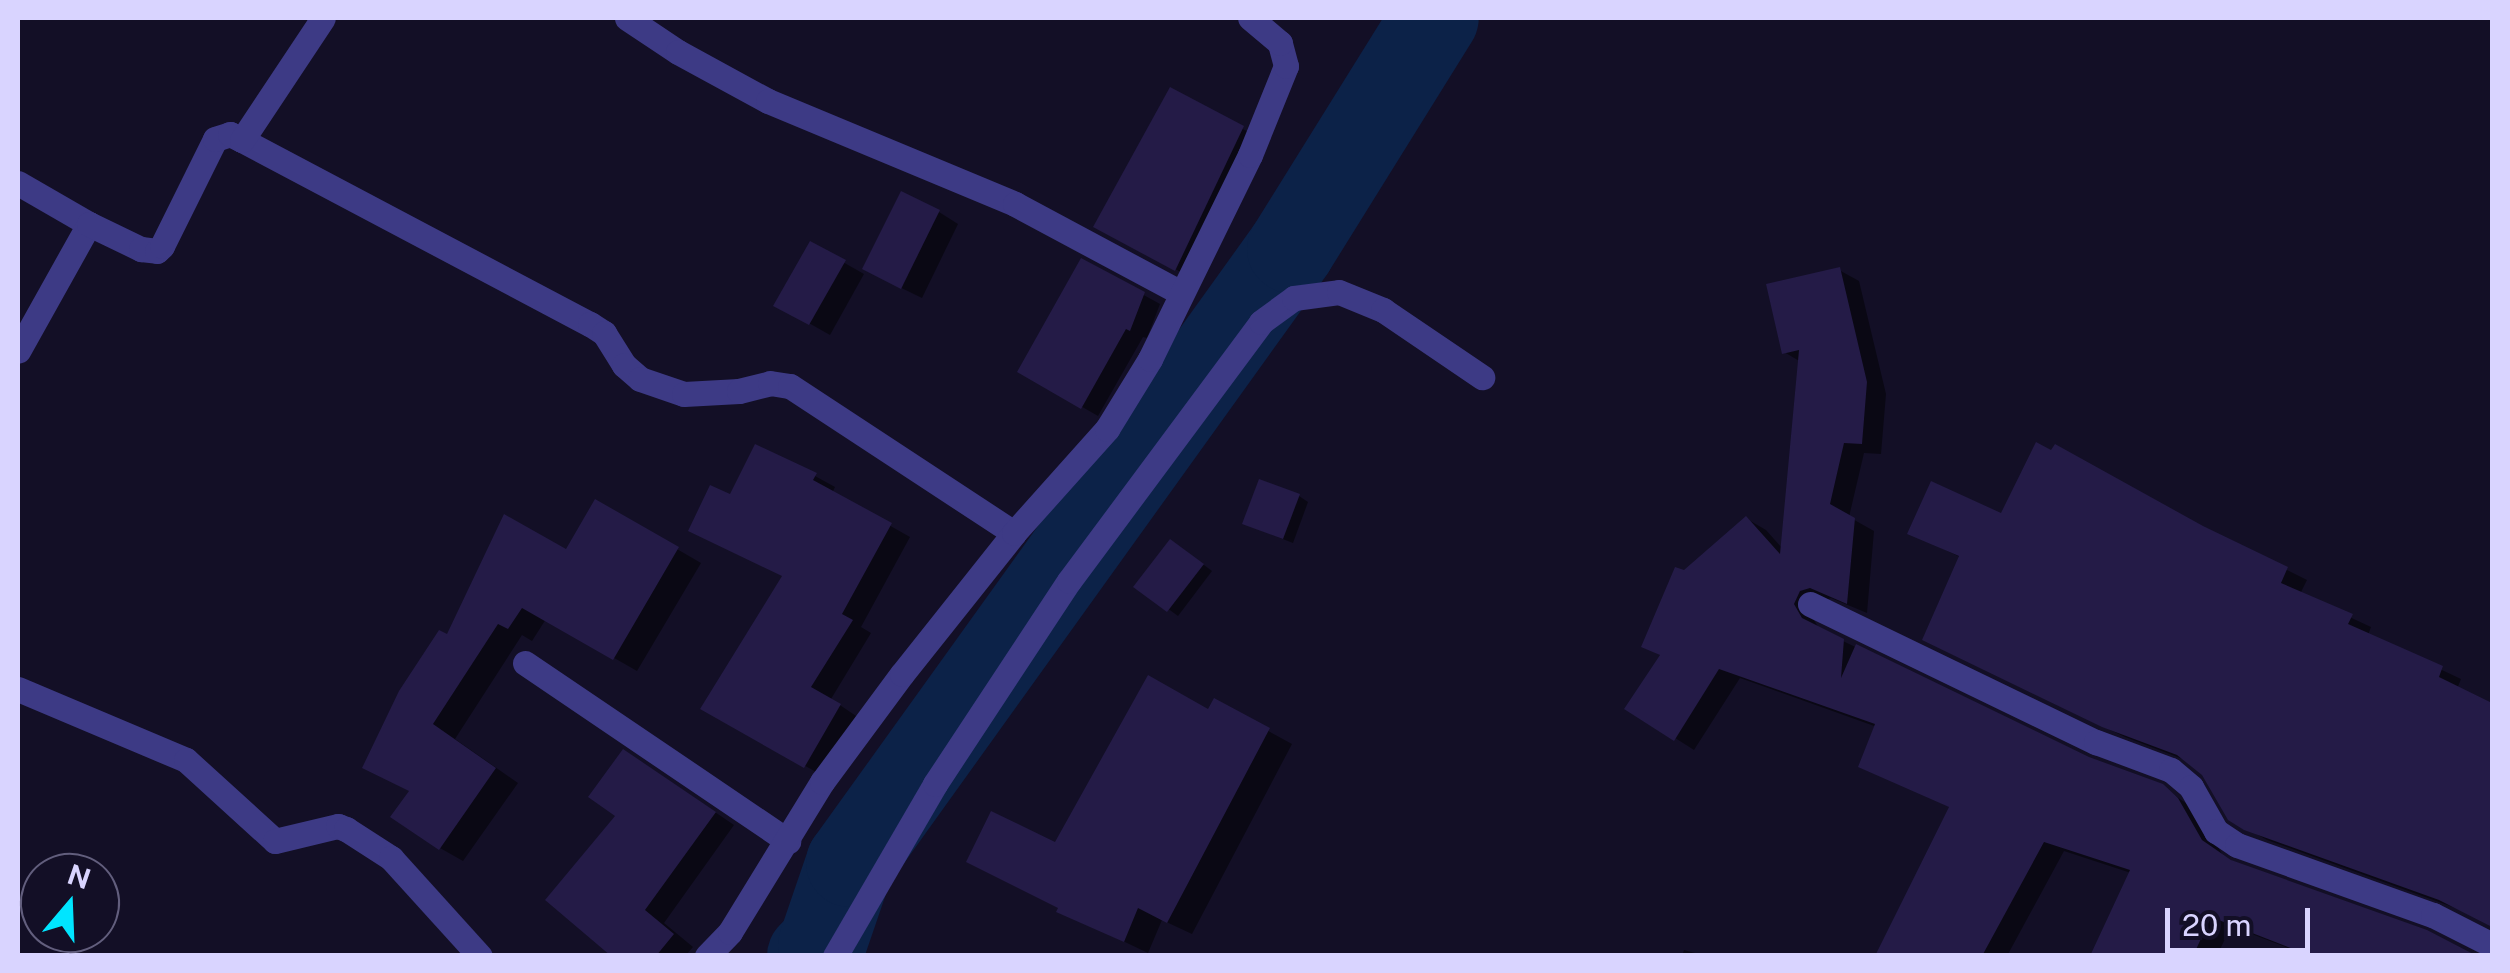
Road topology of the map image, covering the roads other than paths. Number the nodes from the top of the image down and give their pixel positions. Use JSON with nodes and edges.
{"nodes":[{"id":1,"x":322,"y":18,"type":"edge"},
{"id":2,"x":627,"y":18,"type":"edge"},
{"id":3,"x":1250,"y":18,"type":"edge"},
{"id":4,"x":242,"y":140,"type":"junction"},
{"id":5,"x":18,"y":182,"type":"edge"},
{"id":6,"x":89,"y":224,"type":"junction"},
{"id":7,"x":1181,"y":293,"type":"junction"},
{"id":8,"x":18,"y":351,"type":"edge"},
{"id":9,"x":1482,"y":377,"type":"dead end"},
{"id":10,"x":1014,"y":533,"type":"junction"},
{"id":11,"x":1810,"y":604,"type":"dead end"},
{"id":12,"x":525,"y":663,"type":"dead end"},
{"id":13,"x":18,"y":689,"type":"edge"},
{"id":14,"x":788,"y":841,"type":"junction"},
{"id":15,"x":2492,"y":945,"type":"edge"},
{"id":16,"x":480,"y":956,"type":"edge"},
{"id":17,"x":707,"y":956,"type":"edge"},
{"id":18,"x":836,"y":956,"type":"edge"}],
"edges":[{"from":1,"to":4,"type":"street"},
{"from":2,"to":7,"type":"street"},
{"from":3,"to":7,"type":"street"},
{"from":4,"to":6,"type":"street"},
{"from":4,"to":10,"type":"street"},
{"from":5,"to":6,"type":"street"},
{"from":6,"to":8,"type":"street"},
{"from":7,"to":10,"type":"street"},
{"from":9,"to":18,"type":"street"},
{"from":10,"to":14,"type":"street"},
{"from":11,"to":15,"type":"street"},
{"from":12,"to":14,"type":"street"},
{"from":13,"to":16,"type":"street"},
{"from":14,"to":17,"type":"street"}]}
